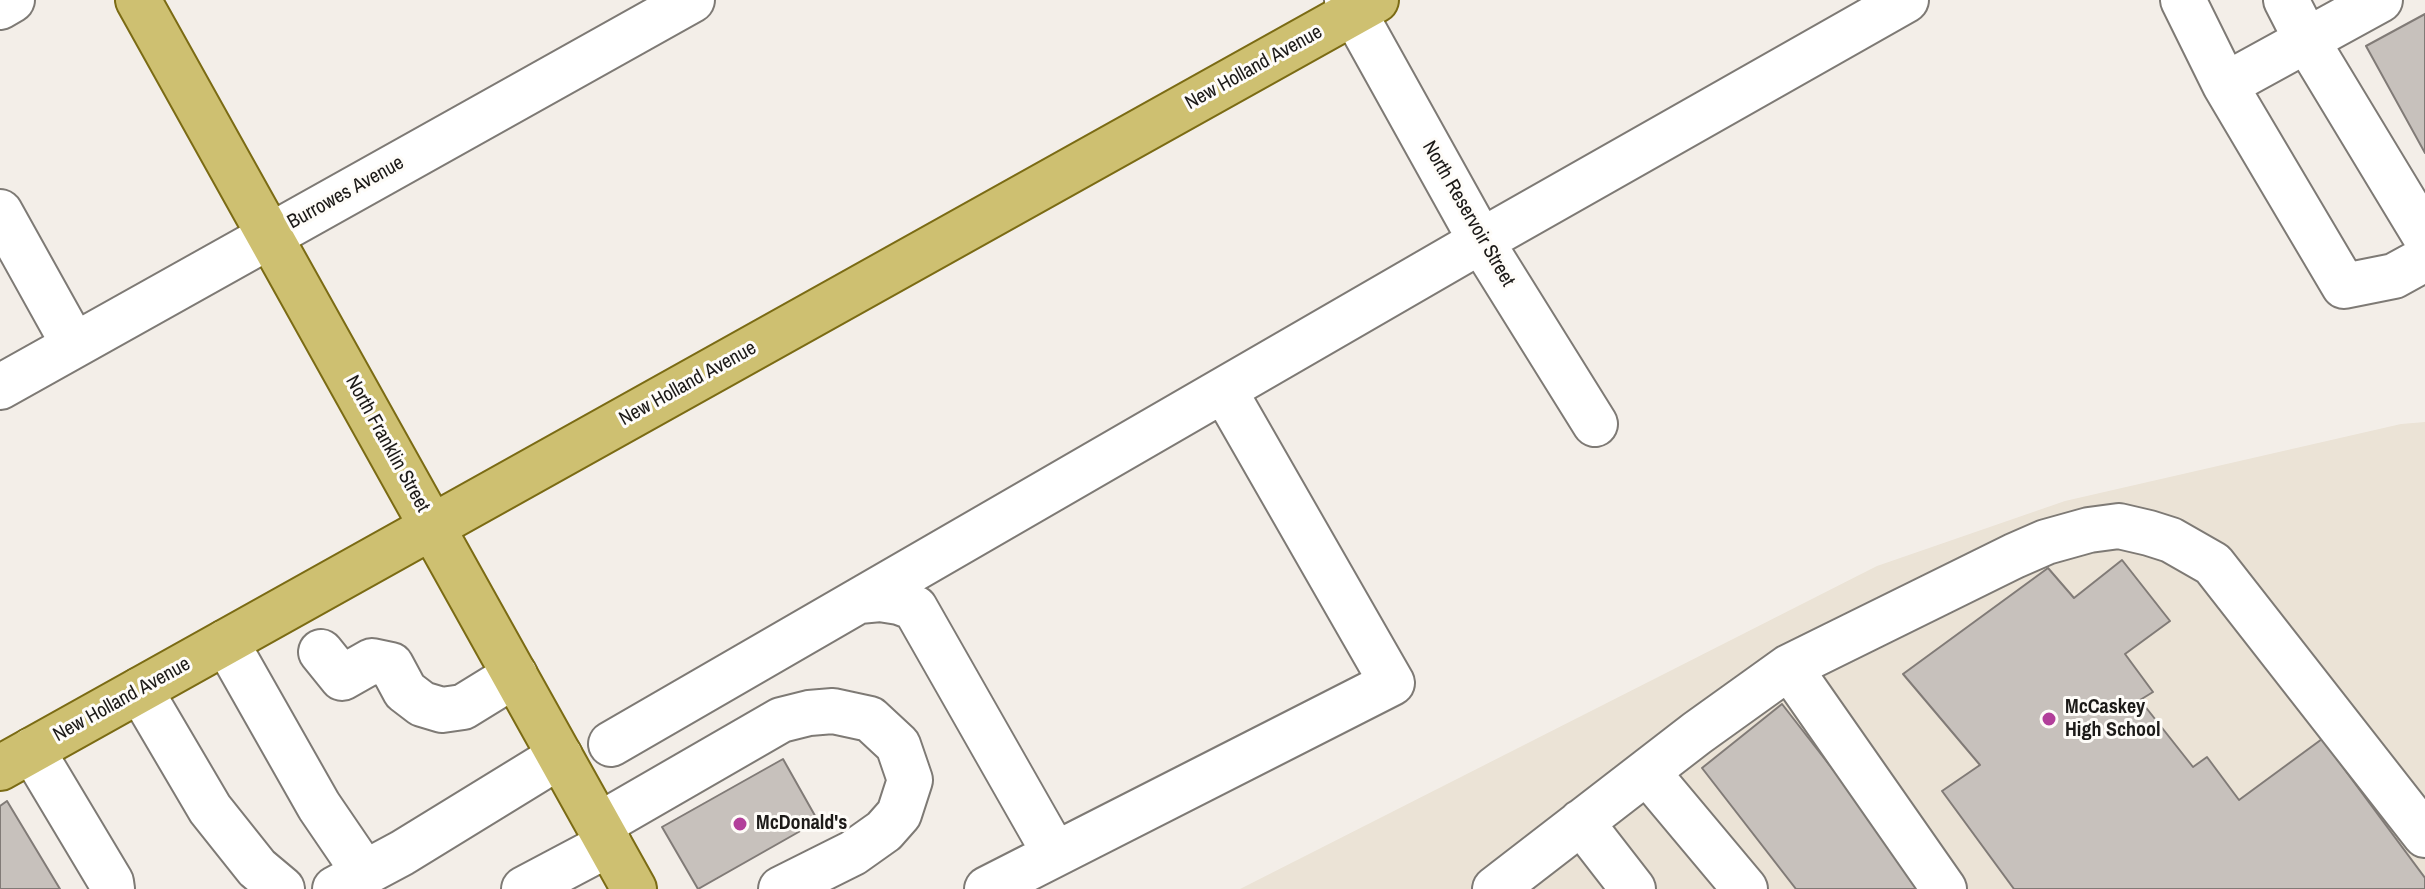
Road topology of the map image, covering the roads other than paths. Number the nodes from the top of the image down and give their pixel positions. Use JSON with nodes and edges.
{"nodes":[{"id":1,"x":12,"y":0,"type":"edge"},
{"id":2,"x":138,"y":0,"type":"edge"},
{"id":3,"x":692,"y":0,"type":"edge"},
{"id":4,"x":1906,"y":0,"type":"edge"},
{"id":5,"x":2183,"y":0,"type":"edge"},
{"id":6,"x":2286,"y":0,"type":"edge"},
{"id":7,"x":2380,"y":0,"type":"edge"},
{"id":8,"x":1359,"y":4,"type":"edge"},
{"id":9,"x":0,"y":7,"type":"edge"},
{"id":10,"x":2307,"y":41,"type":"junction"},
{"id":11,"x":2225,"y":85,"type":"junction"},
{"id":12,"x":0,"y":212,"type":"edge"},
{"id":13,"x":270,"y":236,"type":"junction"},
{"id":14,"x":2425,"y":236,"type":"edge"},
{"id":15,"x":1481,"y":241,"type":"junction"},
{"id":16,"x":2425,"y":259,"type":"edge"},
{"id":17,"x":74,"y":345,"type":"junction"},
{"id":18,"x":0,"y":387,"type":"edge"},
{"id":19,"x":1224,"y":390,"type":"junction"},
{"id":20,"x":1595,"y":424,"type":"dead end"},
{"id":21,"x":433,"y":527,"type":"junction"},
{"id":22,"x":859,"y":601,"type":"junction"},
{"id":23,"x":226,"y":642,"type":"junction"},
{"id":24,"x":321,"y":652,"type":"dead end"},
{"id":25,"x":1789,"y":667,"type":"junction"},
{"id":26,"x":515,"y":675,"type":"junction"},
{"id":27,"x":140,"y":690,"type":"junction"},
{"id":28,"x":611,"y":744,"type":"dead end"},
{"id":29,"x":560,"y":756,"type":"junction"},
{"id":30,"x":16,"y":759,"type":"edge"},
{"id":31,"x":1647,"y":772,"type":"junction"},
{"id":32,"x":1581,"y":822,"type":"junction"},
{"id":33,"x":604,"y":834,"type":"junction"},
{"id":34,"x":2425,"y":835,"type":"edge"},
{"id":35,"x":1055,"y":854,"type":"junction"},
{"id":36,"x":349,"y":880,"type":"edge"},
{"id":37,"x":1517,"y":882,"type":"edge"},
{"id":38,"x":112,"y":889,"type":"edge"},
{"id":39,"x":282,"y":889,"type":"edge"},
{"id":40,"x":524,"y":889,"type":"edge"},
{"id":41,"x":634,"y":889,"type":"edge"},
{"id":42,"x":781,"y":889,"type":"edge"},
{"id":43,"x":987,"y":889,"type":"edge"},
{"id":44,"x":1633,"y":889,"type":"edge"},
{"id":45,"x":1745,"y":889,"type":"edge"},
{"id":46,"x":1944,"y":889,"type":"edge"}],
"edges":[{"from":1,"to":9,"type":"street"},
{"from":2,"to":13,"type":"main road","name":"North Franklin Street"},
{"from":3,"to":13,"type":"street","name":"Burrowes Avenue"},
{"from":4,"to":15,"type":"street"},
{"from":5,"to":11,"type":"street"},
{"from":6,"to":10,"type":"street"},
{"from":7,"to":10,"type":"street"},
{"from":8,"to":15,"type":"street","name":"North Reservoir Street"},
{"from":8,"to":21,"type":"main road","name":"New Holland Avenue"},
{"from":10,"to":11,"type":"street"},
{"from":10,"to":14,"type":"street"},
{"from":11,"to":16,"type":"street"},
{"from":12,"to":17,"type":"street"},
{"from":13,"to":17,"type":"street","name":"Burrowes Avenue"},
{"from":13,"to":21,"type":"main road","name":"North Franklin Street"},
{"from":15,"to":19,"type":"street"},
{"from":15,"to":20,"type":"street","name":"North Reservoir Street"},
{"from":17,"to":18,"type":"street","name":"Burrowes Avenue"},
{"from":19,"to":22,"type":"street"},
{"from":19,"to":35,"type":"street"},
{"from":21,"to":23,"type":"main road","name":"New Holland Avenue"},
{"from":21,"to":26,"type":"main road","name":"North Franklin Street"},
{"from":22,"to":28,"type":"street"},
{"from":22,"to":35,"type":"street"},
{"from":23,"to":27,"type":"main road","name":"New Holland Avenue"},
{"from":23,"to":36,"type":"street"},
{"from":24,"to":26,"type":"street"},
{"from":25,"to":31,"type":"street"},
{"from":25,"to":34,"type":"street"},
{"from":25,"to":46,"type":"street"},
{"from":26,"to":29,"type":"main road","name":"North Franklin Street"},
{"from":27,"to":30,"type":"main road","name":"New Holland Avenue"},
{"from":27,"to":39,"type":"street"},
{"from":29,"to":33,"type":"main road","name":"North Franklin Street"},
{"from":29,"to":36,"type":"street"},
{"from":30,"to":38,"type":"street"},
{"from":31,"to":32,"type":"street"},
{"from":31,"to":45,"type":"street"},
{"from":32,"to":37,"type":"street"},
{"from":32,"to":44,"type":"street"},
{"from":33,"to":40,"type":"street"},
{"from":33,"to":41,"type":"main road","name":"North Franklin Street"},
{"from":33,"to":42,"type":"street"},
{"from":35,"to":43,"type":"street"}]}
